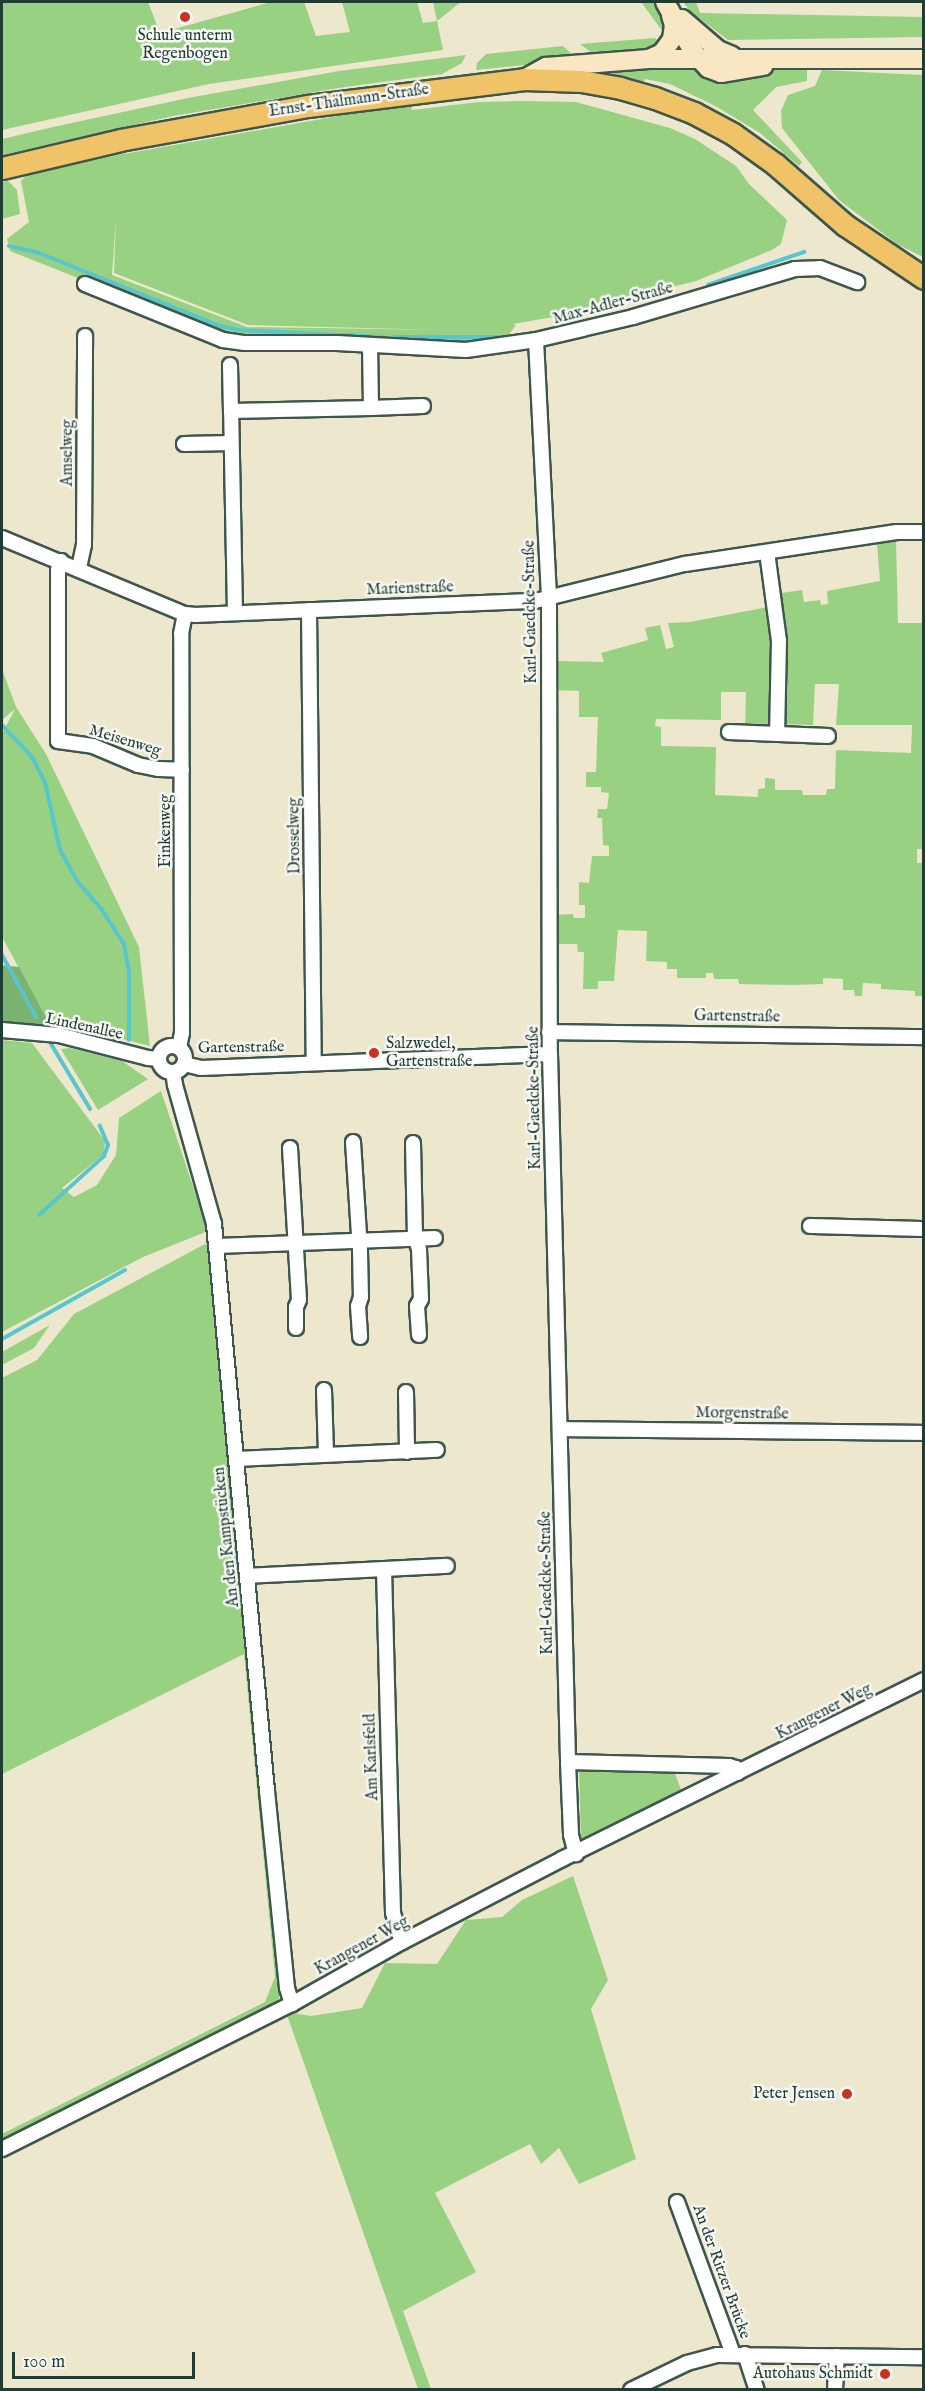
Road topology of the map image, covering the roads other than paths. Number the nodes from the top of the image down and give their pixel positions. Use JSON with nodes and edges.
{"nodes":[{"id":1,"x":666,"y":4,"type":"edge"},
{"id":2,"x":696,"y":55,"type":"junction"},
{"id":3,"x":737,"y":58,"type":"junction"},
{"id":4,"x":649,"y":59,"type":"junction"},
{"id":5,"x":785,"y":59,"type":"junction"},
{"id":6,"x":924,"y":59,"type":"edge"},
{"id":7,"x":525,"y":79,"type":"junction"},
{"id":8,"x":2,"y":168,"type":"edge"},
{"id":9,"x":924,"y":278,"type":"edge"},
{"id":10,"x":857,"y":282,"type":"dead end"},
{"id":11,"x":86,"y":284,"type":"dead end"},
{"id":12,"x":85,"y":336,"type":"dead end"},
{"id":13,"x":536,"y":340,"type":"junction"},
{"id":14,"x":370,"y":345,"type":"junction"},
{"id":15,"x":230,"y":365,"type":"dead end"},
{"id":16,"x":423,"y":406,"type":"dead end"},
{"id":17,"x":371,"y":408,"type":"junction"},
{"id":18,"x":231,"y":411,"type":"junction"},
{"id":19,"x":231,"y":443,"type":"junction"},
{"id":20,"x":184,"y":444,"type":"dead end"},
{"id":21,"x":924,"y":532,"type":"edge"},
{"id":22,"x":2,"y":538,"type":"edge"},
{"id":23,"x":767,"y":552,"type":"junction"},
{"id":24,"x":61,"y":561,"type":"junction"},
{"id":25,"x":79,"y":568,"type":"junction"},
{"id":26,"x":549,"y":598,"type":"junction"},
{"id":27,"x":309,"y":610,"type":"junction"},
{"id":28,"x":235,"y":613,"type":"junction"},
{"id":29,"x":185,"y":614,"type":"junction"},
{"id":30,"x":729,"y":732,"type":"dead end"},
{"id":31,"x":777,"y":734,"type":"junction"},
{"id":32,"x":828,"y":736,"type":"dead end"},
{"id":33,"x":182,"y":770,"type":"junction"},
{"id":34,"x":2,"y":1030,"type":"edge"},
{"id":35,"x":549,"y":1032,"type":"junction"},
{"id":36,"x":924,"y":1037,"type":"edge"},
{"id":37,"x":179,"y":1048,"type":"junction"},
{"id":38,"x":550,"y":1054,"type":"junction"},
{"id":39,"x":159,"y":1059,"type":"junction"},
{"id":40,"x":314,"y":1063,"type":"junction"},
{"id":41,"x":179,"y":1068,"type":"junction"},
{"id":42,"x":353,"y":1142,"type":"dead end"},
{"id":43,"x":413,"y":1143,"type":"dead end"},
{"id":44,"x":290,"y":1148,"type":"dead end"},
{"id":45,"x":810,"y":1226,"type":"dead end"},
{"id":46,"x":924,"y":1229,"type":"edge"},
{"id":47,"x":415,"y":1237,"type":"junction"},
{"id":48,"x":435,"y":1238,"type":"dead end"},
{"id":49,"x":358,"y":1239,"type":"junction"},
{"id":50,"x":295,"y":1242,"type":"junction"},
{"id":51,"x":216,"y":1246,"type":"junction"},
{"id":52,"x":296,"y":1328,"type":"dead end"},
{"id":53,"x":419,"y":1335,"type":"dead end"},
{"id":54,"x":360,"y":1337,"type":"dead end"},
{"id":55,"x":324,"y":1390,"type":"dead end"},
{"id":56,"x":406,"y":1392,"type":"dead end"},
{"id":57,"x":560,"y":1429,"type":"junction"},
{"id":58,"x":924,"y":1432,"type":"edge"},
{"id":59,"x":436,"y":1450,"type":"dead end"},
{"id":60,"x":407,"y":1452,"type":"junction"},
{"id":61,"x":326,"y":1454,"type":"junction"},
{"id":62,"x":236,"y":1459,"type":"junction"},
{"id":63,"x":447,"y":1566,"type":"dead end"},
{"id":64,"x":384,"y":1569,"type":"junction"},
{"id":65,"x":248,"y":1576,"type":"junction"},
{"id":66,"x":924,"y":1680,"type":"edge"},
{"id":67,"x":568,"y":1762,"type":"junction"},
{"id":68,"x":738,"y":1773,"type":"junction"},
{"id":69,"x":576,"y":1854,"type":"junction"},
{"id":70,"x":402,"y":1942,"type":"junction"},
{"id":71,"x":292,"y":2004,"type":"junction"},
{"id":72,"x":2,"y":2149,"type":"edge"},
{"id":73,"x":677,"y":2202,"type":"dead end"},
{"id":74,"x":739,"y":2354,"type":"junction"},
{"id":75,"x":837,"y":2355,"type":"junction"},
{"id":76,"x":924,"y":2357,"type":"edge"},
{"id":77,"x":631,"y":2390,"type":"edge"},
{"id":78,"x":757,"y":2390,"type":"edge"},
{"id":79,"x":835,"y":2390,"type":"edge"}],
"edges":[{"from":1,"to":2,"type":"main road"},
{"from":1,"to":3,"type":"main road"},
{"from":1,"to":4,"type":"main road"},
{"from":2,"to":3,"type":"main road","name":"Ernst-Thälmann-Straße"},
{"from":2,"to":4,"type":"main road","name":"Ernst-Thälmann-Straße"},
{"from":2,"to":5,"type":"main road","name":"Ernst-Thälmann-Straße"},
{"from":3,"to":5,"type":"main road","name":"Ernst-Thälmann-Straße"},
{"from":4,"to":7,"type":"main road","name":"Ernst-Thälmann-Straße"},
{"from":5,"to":6,"type":"main road","name":"Ernst-Thälmann-Straße"},
{"from":7,"to":8,"type":"main road","name":"Ernst-Thälmann-Straße"},
{"from":7,"to":9,"type":"main road"},
{"from":10,"to":13,"type":"street","name":"Max-Adler-Straße"},
{"from":11,"to":14,"type":"street","name":"Max-Adler-Straße"},
{"from":12,"to":25,"type":"street","name":"Amselweg"},
{"from":13,"to":14,"type":"street","name":"Max-Adler-Straße"},
{"from":13,"to":26,"type":"street","name":"Karl-Gaedcke-Straße"},
{"from":14,"to":17,"type":"street"},
{"from":15,"to":18,"type":"street"},
{"from":16,"to":17,"type":"street"},
{"from":17,"to":18,"type":"street"},
{"from":18,"to":19,"type":"street"},
{"from":19,"to":20,"type":"street"},
{"from":19,"to":28,"type":"street"},
{"from":21,"to":23,"type":"street","name":"Marienstraße"},
{"from":22,"to":24,"type":"street","name":"Marienstraße"},
{"from":23,"to":26,"type":"street","name":"Marienstraße"},
{"from":23,"to":31,"type":"street"},
{"from":24,"to":25,"type":"street","name":"Marienstraße"},
{"from":24,"to":33,"type":"street","name":"Meisenweg"},
{"from":25,"to":29,"type":"street","name":"Marienstraße"},
{"from":26,"to":27,"type":"street","name":"Marienstraße"},
{"from":26,"to":35,"type":"street","name":"Karl-Gaedcke-Straße"},
{"from":27,"to":28,"type":"street","name":"Marienstraße"},
{"from":27,"to":40,"type":"street","name":"Drosselweg"},
{"from":28,"to":29,"type":"street","name":"Marienstraße"},
{"from":29,"to":33,"type":"street","name":"Finkenweg"},
{"from":30,"to":31,"type":"street"},
{"from":31,"to":32,"type":"street"},
{"from":33,"to":37,"type":"street","name":"Finkenweg"},
{"from":34,"to":39,"type":"street","name":"Lindenallee"},
{"from":35,"to":36,"type":"street","name":"Gartenstraße"},
{"from":35,"to":38,"type":"street","name":"Karl-Gaedcke-Straße"},
{"from":37,"to":39,"type":"street"},
{"from":37,"to":41,"type":"street","name":"An den Kampstücken"},
{"from":38,"to":40,"type":"street","name":"Gartenstraße"},
{"from":38,"to":57,"type":"street","name":"Karl-Gaedcke-Straße"},
{"from":39,"to":41,"type":"street"},
{"from":40,"to":41,"type":"street","name":"Gartenstraße"},
{"from":41,"to":51,"type":"street","name":"An den Kampstücken"},
{"from":42,"to":49,"type":"street"},
{"from":43,"to":47,"type":"street"},
{"from":44,"to":50,"type":"street"},
{"from":45,"to":46,"type":"street"},
{"from":47,"to":48,"type":"street"},
{"from":47,"to":49,"type":"street"},
{"from":47,"to":53,"type":"street"},
{"from":49,"to":50,"type":"street"},
{"from":49,"to":54,"type":"street"},
{"from":50,"to":51,"type":"street"},
{"from":50,"to":52,"type":"street"},
{"from":51,"to":62,"type":"street","name":"An den Kampstücken"},
{"from":55,"to":61,"type":"street"},
{"from":56,"to":60,"type":"street"},
{"from":57,"to":58,"type":"street","name":"Morgenstraße"},
{"from":57,"to":67,"type":"street","name":"Karl-Gaedcke-Straße"},
{"from":59,"to":60,"type":"street"},
{"from":60,"to":61,"type":"street"},
{"from":61,"to":62,"type":"street"},
{"from":62,"to":65,"type":"street","name":"An den Kampstücken"},
{"from":63,"to":64,"type":"street"},
{"from":64,"to":65,"type":"street"},
{"from":64,"to":70,"type":"street","name":"Am Karlsfeld"},
{"from":65,"to":71,"type":"street","name":"An den Kampstücken"},
{"from":66,"to":68,"type":"street","name":"Krangener Weg"},
{"from":67,"to":68,"type":"street"},
{"from":67,"to":69,"type":"street","name":"Karl-Gaedcke-Straße"},
{"from":68,"to":69,"type":"street","name":"Krangener Weg"},
{"from":69,"to":70,"type":"street","name":"Krangener Weg"},
{"from":70,"to":71,"type":"street","name":"Krangener Weg"},
{"from":71,"to":72,"type":"street","name":"Krangener Weg"},
{"from":73,"to":74,"type":"street","name":"An der Ritzer Brücke"},
{"from":74,"to":75,"type":"street","name":"An der Ritzer Brücke"},
{"from":74,"to":77,"type":"street","name":"An der Ritzer Brücke"},
{"from":74,"to":78,"type":"street","name":"An der Ritzer Brücke"},
{"from":75,"to":76,"type":"street","name":"An der Ritzer Brücke"},
{"from":75,"to":79,"type":"street"}]}
